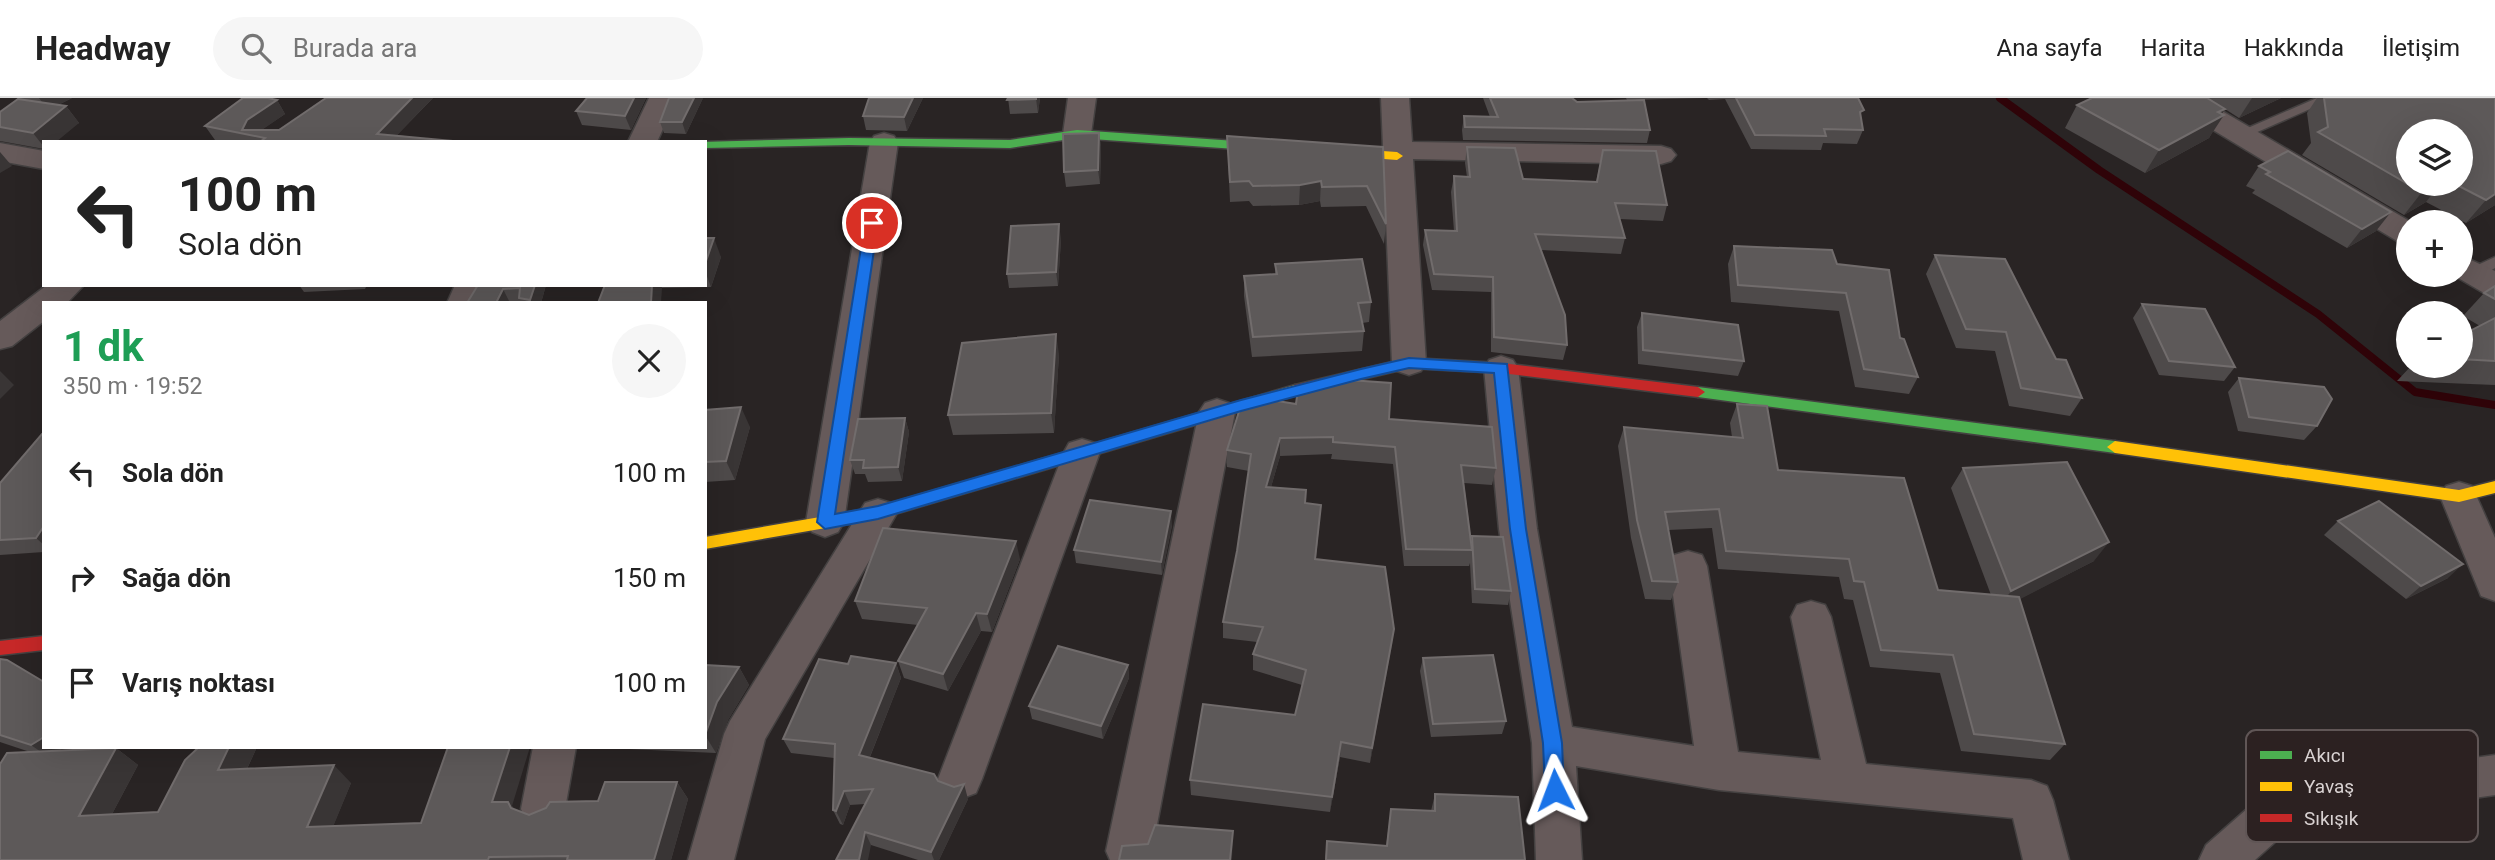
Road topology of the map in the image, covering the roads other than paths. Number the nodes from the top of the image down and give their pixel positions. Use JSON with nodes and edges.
{"nodes":[{"id":1,"x":663,"y":98,"type":"edge"},
{"id":2,"x":1082,"y":98,"type":"edge"},
{"id":3,"x":1395,"y":98,"type":"edge"},
{"id":4,"x":2180,"y":98,"type":"edge"},
{"id":5,"x":2329,"y":98,"type":"edge"},
{"id":6,"x":1077,"y":134,"type":"junction"},
{"id":7,"x":2241,"y":134,"type":"junction"},
{"id":8,"x":643,"y":140,"type":"edge"},
{"id":9,"x":884,"y":142,"type":"junction"},
{"id":10,"x":707,"y":144,"type":"edge"},
{"id":11,"x":0,"y":152,"type":"edge"},
{"id":12,"x":1397,"y":153,"type":"junction"},
{"id":13,"x":1661,"y":155,"type":"dead end"},
{"id":14,"x":42,"y":160,"type":"edge"},
{"id":15,"x":2396,"y":227,"type":"edge"},
{"id":16,"x":66,"y":287,"type":"edge"},
{"id":17,"x":49,"y":301,"type":"edge"},
{"id":18,"x":42,"y":306,"type":"edge"},
{"id":19,"x":0,"y":338,"type":"edge"},
{"id":20,"x":1409,"y":363,"type":"junction"},
{"id":21,"x":1501,"y":368,"type":"junction"},
{"id":22,"x":1217,"y":412,"type":"junction"},
{"id":23,"x":1082,"y":452,"type":"junction"},
{"id":24,"x":2495,"y":487,"type":"edge"},
{"id":25,"x":2459,"y":496,"type":"junction"},
{"id":26,"x":878,"y":513,"type":"junction"},
{"id":27,"x":825,"y":522,"type":"junction"},
{"id":28,"x":707,"y":543,"type":"edge"},
{"id":29,"x":1688,"y":566,"type":"dead end"},
{"id":30,"x":2491,"y":567,"type":"edge"},
{"id":31,"x":1811,"y":617,"type":"dead end"},
{"id":32,"x":42,"y":643,"type":"edge"},
{"id":33,"x":0,"y":648,"type":"edge"},
{"id":34,"x":1553,"y":743,"type":"junction"},
{"id":35,"x":555,"y":749,"type":"edge"},
{"id":36,"x":1718,"y":770,"type":"junction"},
{"id":37,"x":960,"y":779,"type":"dead end"},
{"id":38,"x":1848,"y":782,"type":"junction"},
{"id":39,"x":543,"y":809,"type":"edge"},
{"id":40,"x":2246,"y":839,"type":"edge"},
{"id":41,"x":1129,"y":851,"type":"edge"},
{"id":42,"x":711,"y":860,"type":"edge"},
{"id":43,"x":1559,"y":860,"type":"edge"},
{"id":44,"x":2046,"y":860,"type":"edge"},
{"id":45,"x":2222,"y":860,"type":"edge"}],
"edges":[{"from":1,"to":8,"type":"street"},
{"from":2,"to":6,"type":"street"},
{"from":3,"to":12,"type":"street"},
{"from":4,"to":7,"type":"street"},
{"from":5,"to":7,"type":"lane"},
{"from":6,"to":9,"type":"street"},
{"from":6,"to":12,"type":"street"},
{"from":7,"to":15,"type":"street"},
{"from":9,"to":10,"type":"street"},
{"from":9,"to":27,"type":"street"},
{"from":11,"to":14,"type":"street"},
{"from":12,"to":13,"type":"street"},
{"from":12,"to":20,"type":"street"},
{"from":16,"to":17,"type":"street"},
{"from":18,"to":19,"type":"street"},
{"from":20,"to":21,"type":"street"},
{"from":20,"to":22,"type":"street"},
{"from":21,"to":25,"type":"street"},
{"from":21,"to":34,"type":"street"},
{"from":22,"to":23,"type":"street"},
{"from":22,"to":41,"type":"street"},
{"from":23,"to":26,"type":"street"},
{"from":23,"to":37,"type":"street"},
{"from":24,"to":25,"type":"street"},
{"from":25,"to":30,"type":"street"},
{"from":26,"to":27,"type":"street"},
{"from":26,"to":42,"type":"street"},
{"from":27,"to":28,"type":"street"},
{"from":29,"to":36,"type":"street"},
{"from":31,"to":38,"type":"street"},
{"from":32,"to":33,"type":"street"},
{"from":34,"to":36,"type":"street"},
{"from":34,"to":43,"type":"street"},
{"from":35,"to":39,"type":"street"},
{"from":36,"to":38,"type":"street"},
{"from":38,"to":44,"type":"street"},
{"from":40,"to":45,"type":"street"}]}
